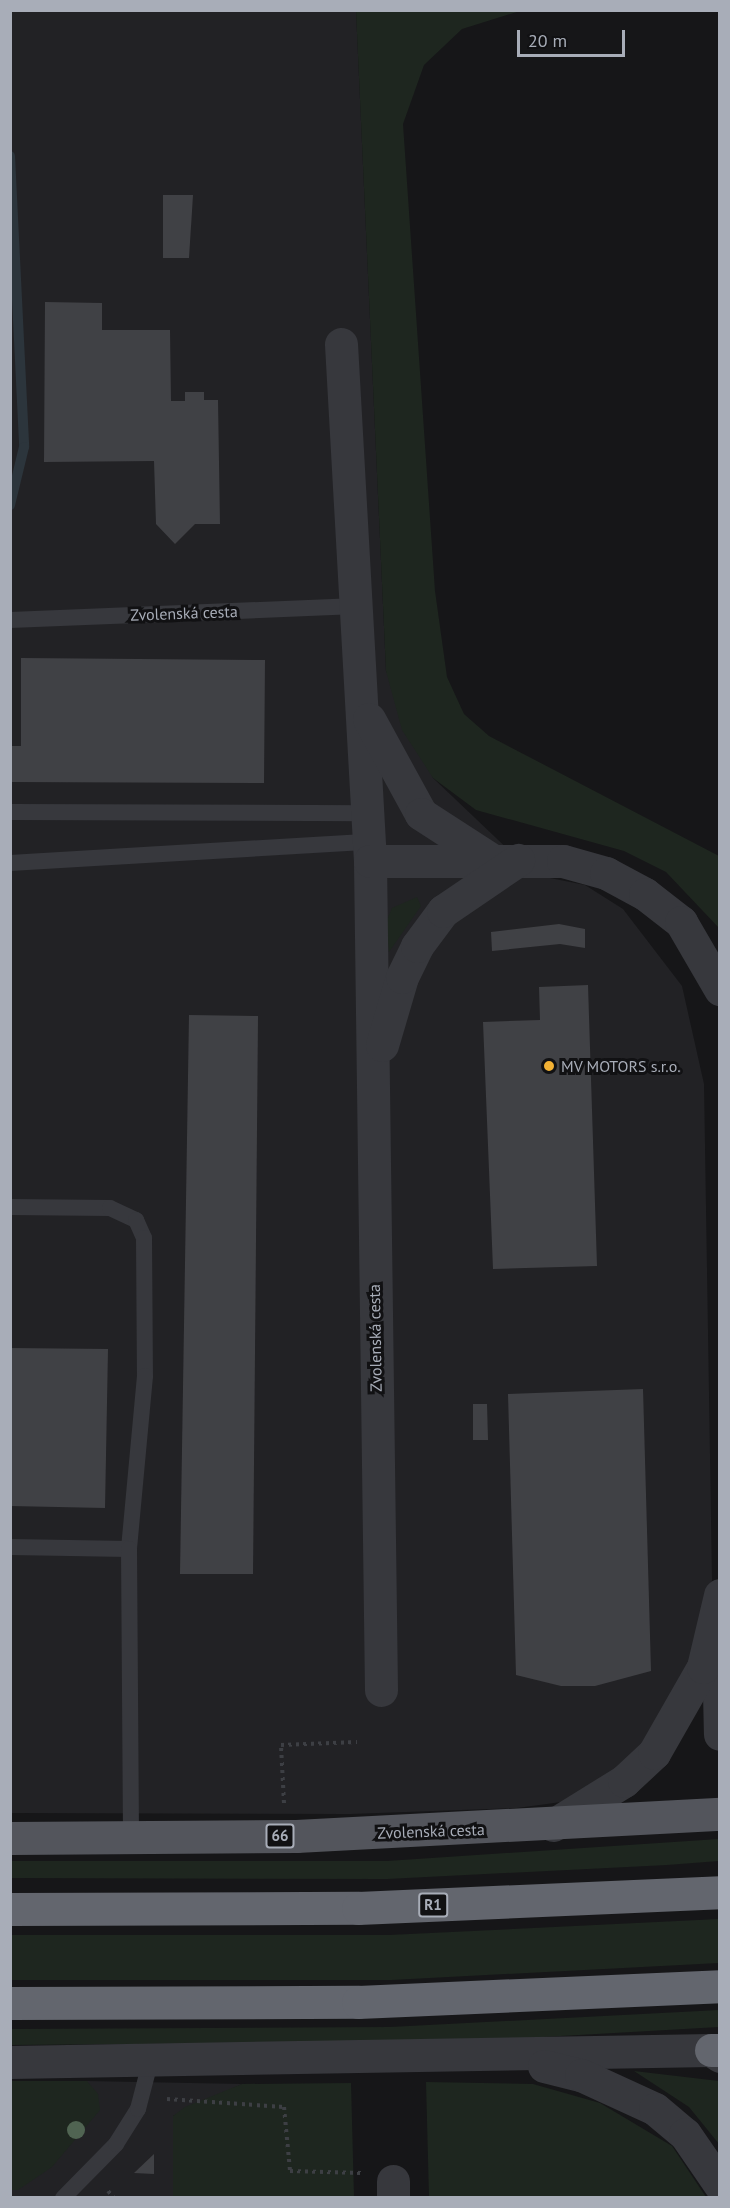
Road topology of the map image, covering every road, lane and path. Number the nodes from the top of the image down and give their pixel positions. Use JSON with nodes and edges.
{"nodes":[{"id":1,"x":341,"y":344,"type":"dead end"},
{"id":2,"x":357,"y":606,"type":"junction"},
{"id":3,"x":10,"y":620,"type":"edge"},
{"id":4,"x":361,"y":689,"type":"junction"},
{"id":5,"x":10,"y":812,"type":"edge"},
{"id":6,"x":368,"y":839,"type":"junction"},
{"id":7,"x":503,"y":859,"type":"junction"},
{"id":8,"x":10,"y":862,"type":"edge"},
{"id":9,"x":720,"y":989,"type":"edge"},
{"id":10,"x":371,"y":1094,"type":"junction"},
{"id":11,"x":10,"y":1207,"type":"edge"},
{"id":12,"x":10,"y":1547,"type":"edge"},
{"id":13,"x":129,"y":1549,"type":"junction"},
{"id":14,"x":720,"y":1595,"type":"edge"},
{"id":15,"x":381,"y":1690,"type":"dead end"},
{"id":16,"x":720,"y":1734,"type":"edge"},
{"id":17,"x":357,"y":1742,"type":"dead end"},
{"id":18,"x":284,"y":1809,"type":"dead end"},
{"id":19,"x":720,"y":1814,"type":"edge"},
{"id":20,"x":550,"y":1827,"type":"junction"},
{"id":21,"x":10,"y":1838,"type":"edge"},
{"id":22,"x":131,"y":1839,"type":"junction"},
{"id":23,"x":720,"y":1892,"type":"edge"},
{"id":24,"x":10,"y":1909,"type":"edge"},
{"id":25,"x":720,"y":1986,"type":"edge"},
{"id":26,"x":10,"y":2002,"type":"edge"},
{"id":27,"x":717,"y":2052,"type":"edge"},
{"id":28,"x":511,"y":2057,"type":"junction"},
{"id":29,"x":10,"y":2061,"type":"edge"},
{"id":30,"x":150,"y":2063,"type":"junction"},
{"id":31,"x":140,"y":2098,"type":"junction"},
{"id":32,"x":385,"y":2184,"type":"edge"},
{"id":33,"x":720,"y":2186,"type":"edge"},
{"id":34,"x":63,"y":2198,"type":"edge"}],
"edges":[{"from":1,"to":2,"type":"street","name":"Zvolenská cesta"},
{"from":2,"to":3,"type":"lane","name":"Zvolenská cesta"},
{"from":2,"to":4,"type":"street","name":"Zvolenská cesta"},
{"from":4,"to":6,"type":"street","name":"Zvolenská cesta"},
{"from":4,"to":7,"type":"street","name":"Zvolenská cesta"},
{"from":5,"to":6,"type":"lane"},
{"from":6,"to":7,"type":"street"},
{"from":6,"to":8,"type":"lane"},
{"from":6,"to":10,"type":"street","name":"Zvolenská cesta"},
{"from":7,"to":9,"type":"street"},
{"from":7,"to":10,"type":"street","name":"Zvolenská cesta"},
{"from":10,"to":15,"type":"street","name":"Zvolenská cesta"},
{"from":11,"to":13,"type":"lane"},
{"from":12,"to":13,"type":"lane"},
{"from":13,"to":22,"type":"lane"},
{"from":14,"to":16,"type":"street"},
{"from":14,"to":20,"type":"street"},
{"from":17,"to":18,"type":"path"},
{"from":19,"to":20,"type":"main road","number":"66"},
{"from":20,"to":22,"type":"main road","name":"Zvolenská cesta","number":"66"},
{"from":21,"to":22,"type":"main road","name":"Zvolenská cesta","number":"66"},
{"from":23,"to":24,"type":"highway","number":"R1"},
{"from":25,"to":26,"type":"highway"},
{"from":27,"to":28,"type":"street"},
{"from":28,"to":30,"type":"street"},
{"from":28,"to":33,"type":"street"},
{"from":29,"to":30,"type":"street"},
{"from":30,"to":31,"type":"lane"},
{"from":31,"to":32,"type":"path"},
{"from":31,"to":34,"type":"lane"}]}
